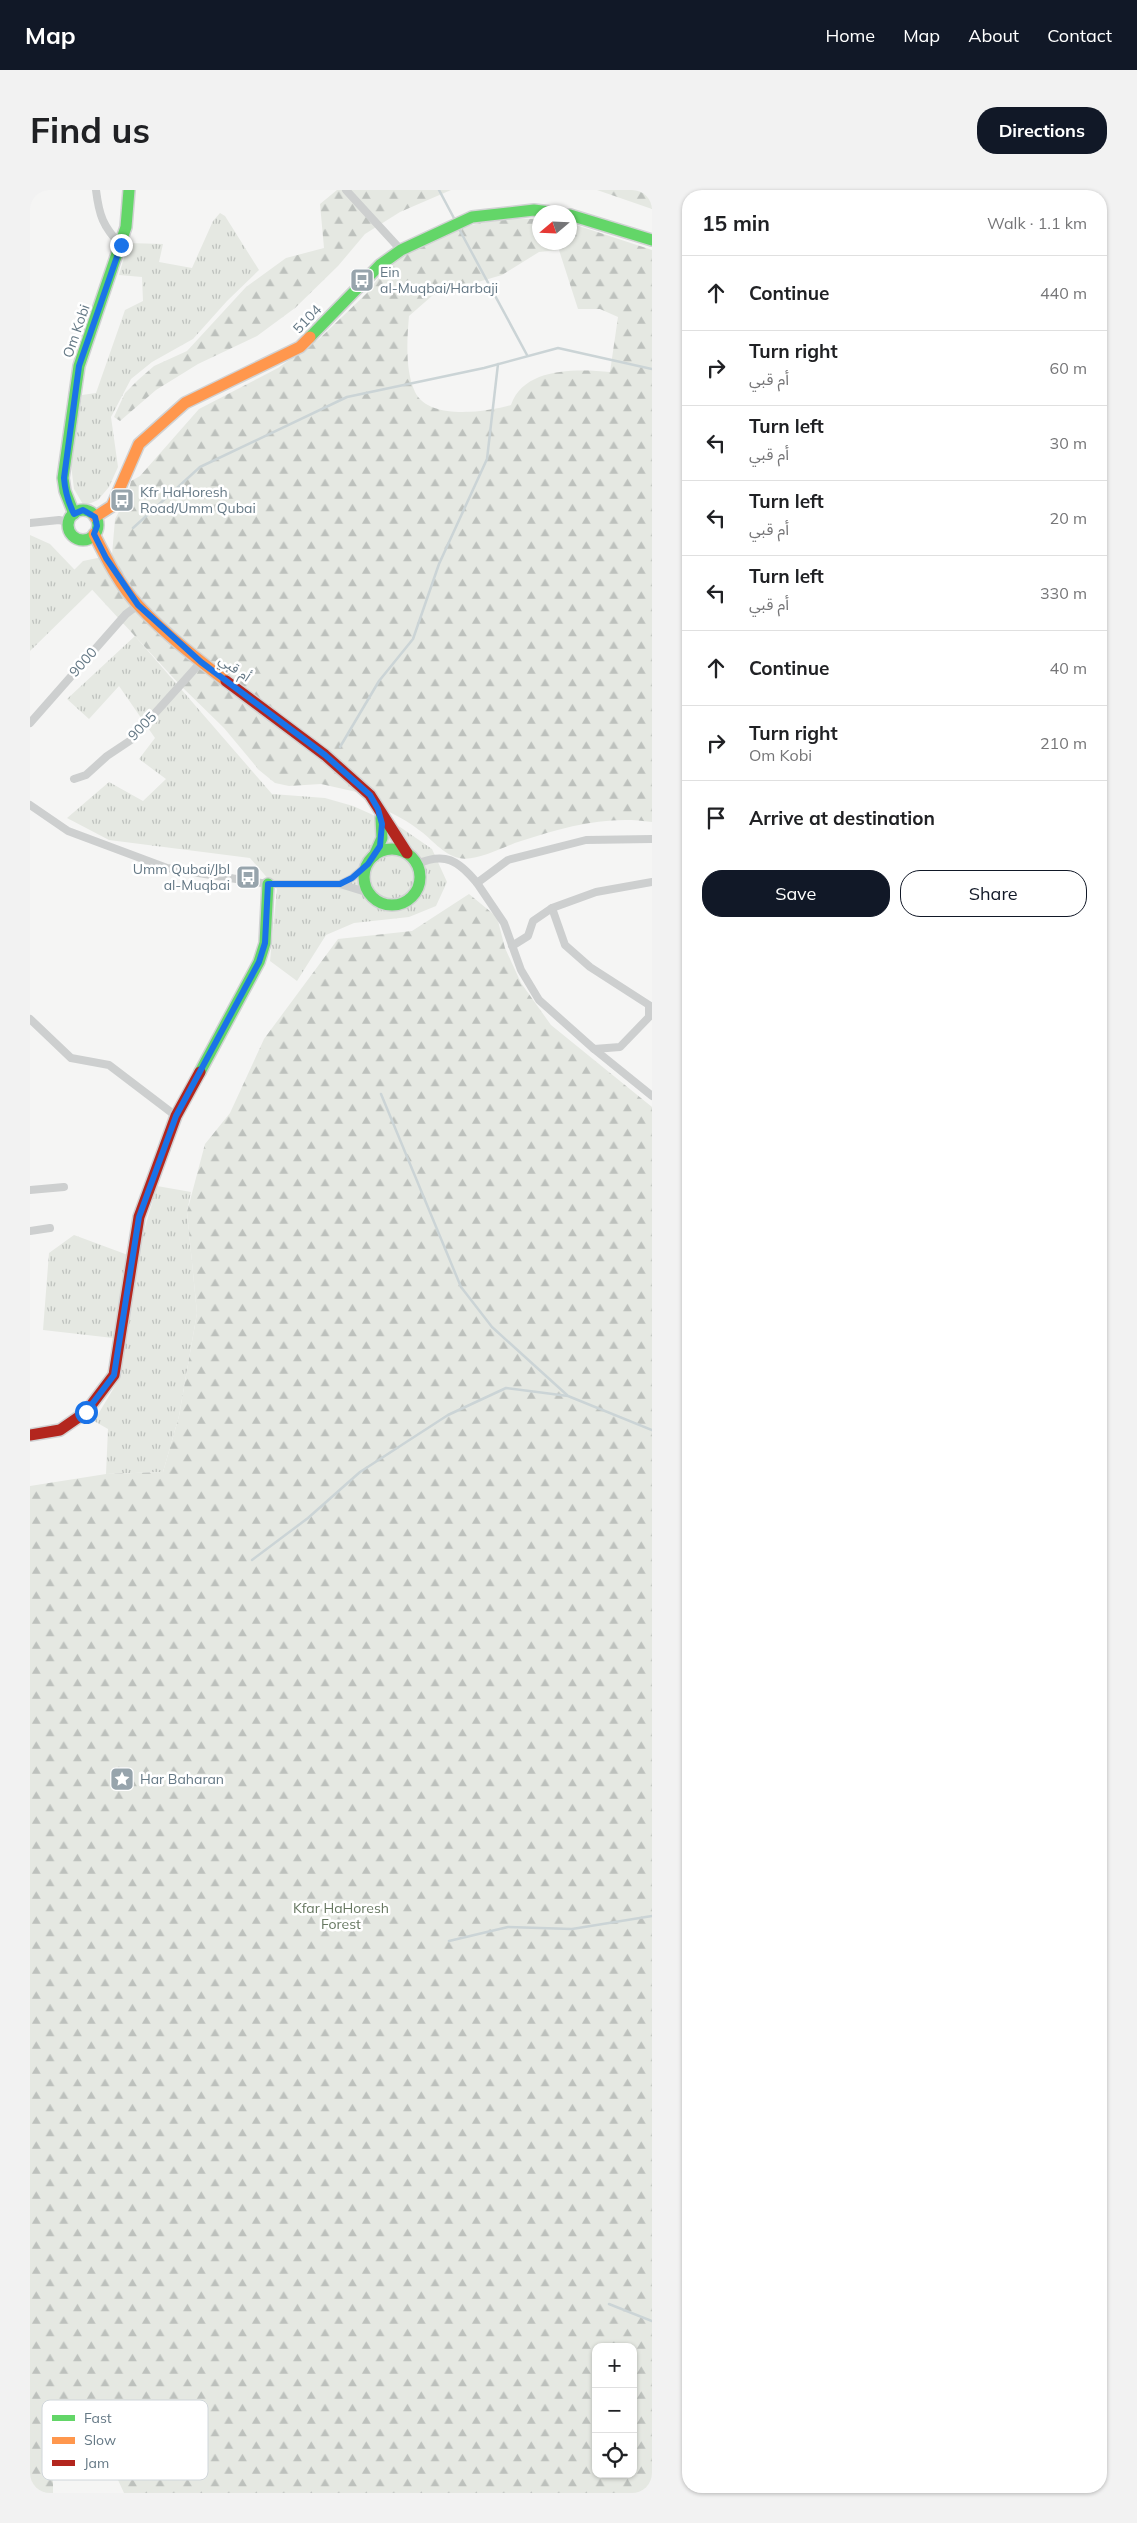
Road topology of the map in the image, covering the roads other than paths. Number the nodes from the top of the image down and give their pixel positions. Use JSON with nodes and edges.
{"nodes":[{"id":1,"x":33,"y":190,"type":"edge"},
{"id":2,"x":96,"y":190,"type":"edge"},
{"id":3,"x":129,"y":190,"type":"edge"},
{"id":4,"x":346,"y":190,"type":"edge"},
{"id":5,"x":30,"y":194,"type":"edge"},
{"id":6,"x":532,"y":210,"type":"edge"},
{"id":7,"x":577,"y":217,"type":"edge"},
{"id":8,"x":652,"y":240,"type":"edge"},
{"id":9,"x":121,"y":245,"type":"junction"},
{"id":10,"x":400,"y":250,"type":"junction"},
{"id":11,"x":95,"y":517,"type":"junction"},
{"id":12,"x":71,"y":518,"type":"junction"},
{"id":13,"x":30,"y":523,"type":"edge"},
{"id":14,"x":94,"y":534,"type":"junction"},
{"id":15,"x":138,"y":605,"type":"junction"},
{"id":16,"x":201,"y":662,"type":"junction"},
{"id":17,"x":30,"y":722,"type":"edge"},
{"id":18,"x":74,"y":779,"type":"dead end"},
{"id":19,"x":30,"y":805,"type":"edge"},
{"id":20,"x":378,"y":809,"type":"junction"},
{"id":21,"x":652,"y":839,"type":"edge"},
{"id":22,"x":407,"y":853,"type":"junction"},
{"id":23,"x":371,"y":860,"type":"junction"},
{"id":24,"x":417,"y":864,"type":"junction"},
{"id":25,"x":652,"y":882,"type":"edge"},
{"id":26,"x":477,"y":883,"type":"junction"},
{"id":27,"x":268,"y":884,"type":"junction"},
{"id":28,"x":340,"y":884,"type":"junction"},
{"id":29,"x":375,"y":899,"type":"junction"},
{"id":30,"x":552,"y":908,"type":"junction"},
{"id":31,"x":512,"y":946,"type":"junction"},
{"id":32,"x":30,"y":1019,"type":"edge"},
{"id":33,"x":594,"y":1049,"type":"junction"},
{"id":34,"x":652,"y":1096,"type":"edge"},
{"id":35,"x":176,"y":1116,"type":"junction"},
{"id":36,"x":64,"y":1187,"type":"dead end"},
{"id":37,"x":30,"y":1190,"type":"edge"},
{"id":38,"x":50,"y":1228,"type":"dead end"},
{"id":39,"x":30,"y":1231,"type":"edge"},
{"id":40,"x":30,"y":1435,"type":"edge"}],
"edges":[{"from":1,"to":5,"type":"street"},
{"from":2,"to":9,"type":"street"},
{"from":3,"to":9,"type":"street","name":"Om Kobi"},
{"from":4,"to":10,"type":"street"},
{"from":6,"to":10,"type":"street","name":"5104"},
{"from":7,"to":8,"type":"street"},
{"from":9,"to":12,"type":"street","name":"Om Kobi"},
{"from":10,"to":11,"type":"street","name":"5104"},
{"from":11,"to":12,"type":"street"},
{"from":11,"to":14,"type":"street"},
{"from":12,"to":13,"type":"street"},
{"from":12,"to":14,"type":"street"},
{"from":14,"to":15,"type":"street","name":"أم قبي"},
{"from":15,"to":16,"type":"street","name":"أم قبي"},
{"from":15,"to":17,"type":"street","name":"9000"},
{"from":16,"to":18,"type":"street","name":"9005"},
{"from":16,"to":20,"type":"street","name":"أم قبي"},
{"from":19,"to":27,"type":"street"},
{"from":20,"to":22,"type":"street","name":"أم قبي"},
{"from":20,"to":23,"type":"street","name":"أم قبي"},
{"from":21,"to":26,"type":"street"},
{"from":22,"to":23,"type":"street"},
{"from":22,"to":24,"type":"street"},
{"from":23,"to":28,"type":"street"},
{"from":23,"to":29,"type":"street"},
{"from":24,"to":26,"type":"street"},
{"from":24,"to":29,"type":"street"},
{"from":25,"to":30,"type":"street"},
{"from":26,"to":31,"type":"street"},
{"from":27,"to":28,"type":"street"},
{"from":27,"to":35,"type":"street"},
{"from":28,"to":29,"type":"street"},
{"from":30,"to":31,"type":"street"},
{"from":30,"to":33,"type":"street"},
{"from":31,"to":33,"type":"street"},
{"from":32,"to":35,"type":"street"},
{"from":33,"to":34,"type":"street"},
{"from":35,"to":40,"type":"street"},
{"from":36,"to":37,"type":"street"},
{"from":38,"to":39,"type":"street"}]}
